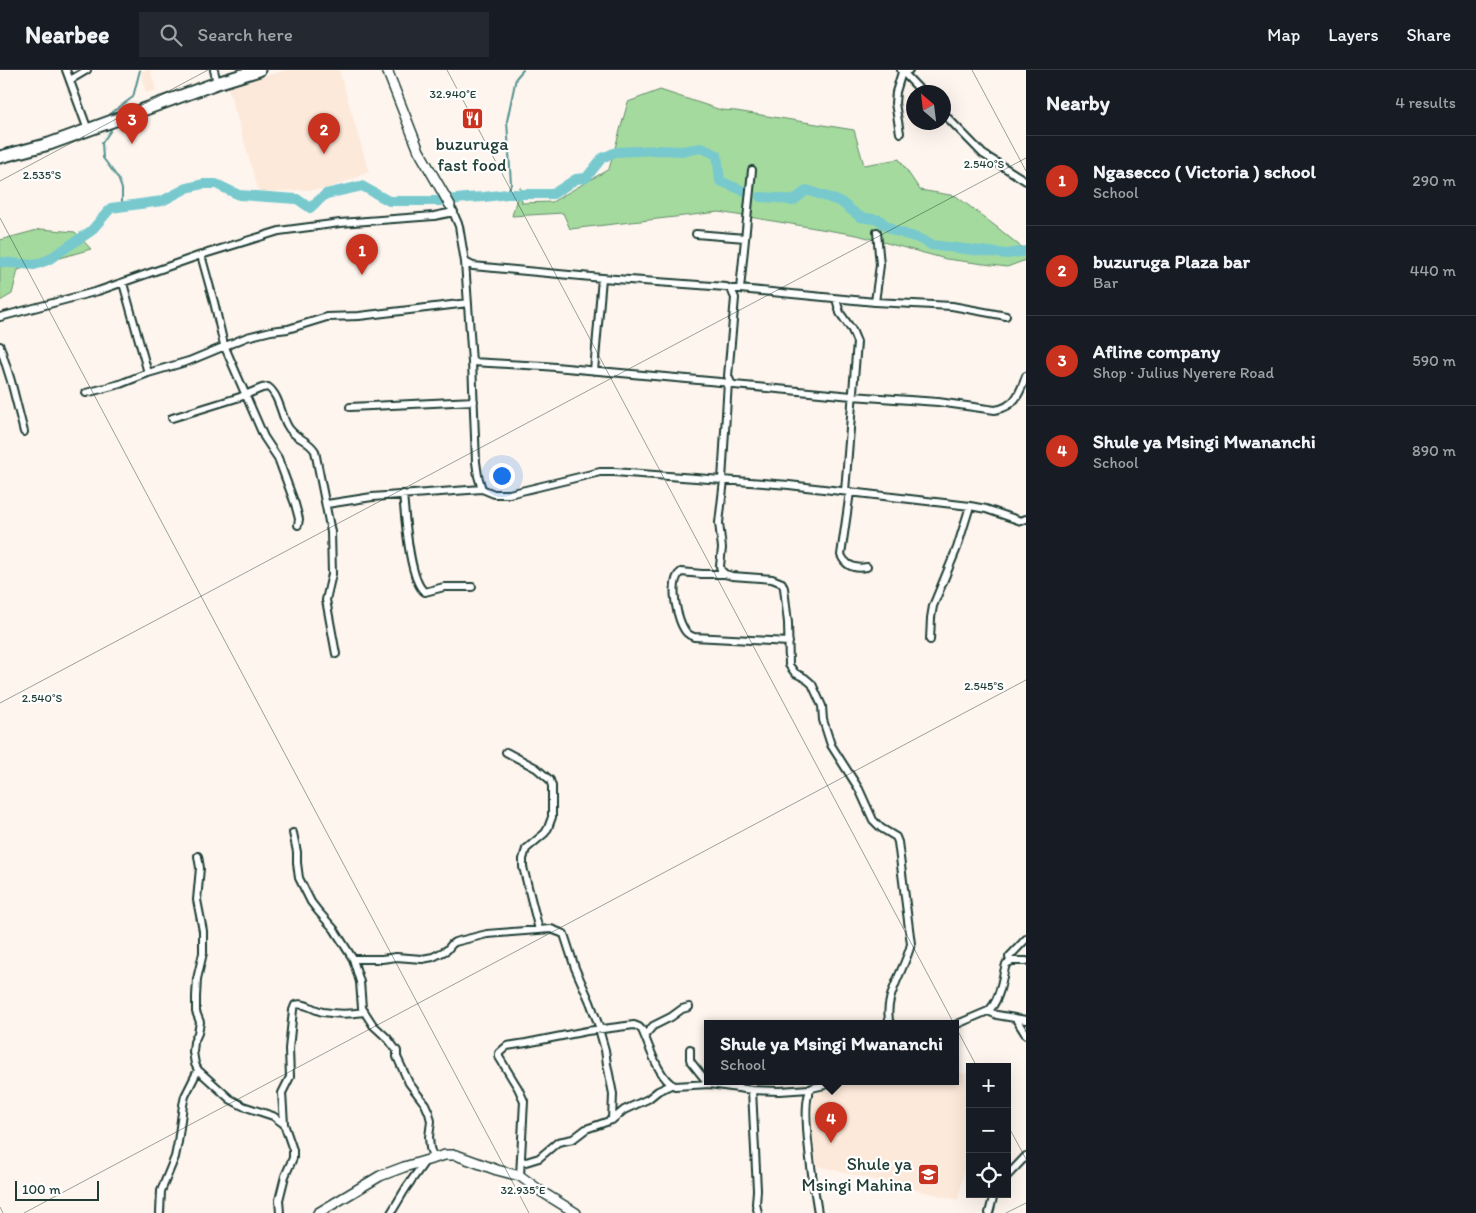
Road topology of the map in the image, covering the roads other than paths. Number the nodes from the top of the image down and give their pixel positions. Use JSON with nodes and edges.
{"nodes":[{"id":1,"x":66,"y":70,"type":"edge"},
{"id":2,"x":87,"y":70,"type":"edge"},
{"id":3,"x":214,"y":70,"type":"edge"},
{"id":4,"x":259,"y":70,"type":"edge"},
{"id":5,"x":387,"y":70,"type":"edge"},
{"id":6,"x":904,"y":71,"type":"edge"},
{"id":7,"x":70,"y":80,"type":"junction"},
{"id":8,"x":217,"y":83,"type":"junction"},
{"id":9,"x":916,"y":85,"type":"edge"},
{"id":10,"x":951,"y":121,"type":"edge"},
{"id":11,"x":88,"y":130,"type":"junction"},
{"id":12,"x":900,"y":133,"type":"dead end"},
{"id":13,"x":0,"y":157,"type":"edge"},
{"id":14,"x":752,"y":170,"type":"dead end"},
{"id":15,"x":1026,"y":181,"type":"edge"},
{"id":16,"x":452,"y":209,"type":"junction"},
{"id":17,"x":877,"y":232,"type":"dead end"},
{"id":18,"x":696,"y":234,"type":"dead end"},
{"id":19,"x":745,"y":238,"type":"junction"},
{"id":20,"x":201,"y":255,"type":"junction"},
{"id":21,"x":465,"y":262,"type":"junction"},
{"id":22,"x":602,"y":278,"type":"junction"},
{"id":23,"x":123,"y":283,"type":"junction"},
{"id":24,"x":740,"y":288,"type":"junction"},
{"id":25,"x":731,"y":290,"type":"junction"},
{"id":26,"x":836,"y":298,"type":"junction"},
{"id":27,"x":875,"y":302,"type":"junction"},
{"id":28,"x":468,"y":303,"type":"junction"},
{"id":29,"x":1006,"y":316,"type":"dead end"},
{"id":30,"x":0,"y":317,"type":"edge"},
{"id":31,"x":224,"y":345,"type":"junction"},
{"id":32,"x":0,"y":346,"type":"edge"},
{"id":33,"x":472,"y":362,"type":"junction"},
{"id":34,"x":594,"y":371,"type":"junction"},
{"id":35,"x":148,"y":374,"type":"junction"},
{"id":36,"x":1026,"y":376,"type":"edge"},
{"id":37,"x":730,"y":382,"type":"junction"},
{"id":38,"x":86,"y":393,"type":"dead end"},
{"id":39,"x":245,"y":395,"type":"junction"},
{"id":40,"x":852,"y":396,"type":"junction"},
{"id":41,"x":474,"y":401,"type":"junction"},
{"id":42,"x":350,"y":407,"type":"dead end"},
{"id":43,"x":172,"y":418,"type":"dead end"},
{"id":44,"x":24,"y":432,"type":"dead end"},
{"id":45,"x":723,"y":480,"type":"junction"},
{"id":46,"x":482,"y":489,"type":"junction"},
{"id":47,"x":847,"y":492,"type":"junction"},
{"id":48,"x":403,"y":494,"type":"junction"},
{"id":49,"x":326,"y":504,"type":"junction"},
{"id":50,"x":970,"y":506,"type":"junction"},
{"id":51,"x":1026,"y":519,"type":"edge"},
{"id":52,"x":298,"y":525,"type":"dead end"},
{"id":53,"x":867,"y":567,"type":"dead end"},
{"id":54,"x":725,"y":574,"type":"junction"},
{"id":55,"x":472,"y":587,"type":"dead end"},
{"id":56,"x":930,"y":640,"type":"dead end"},
{"id":57,"x":789,"y":642,"type":"junction"},
{"id":58,"x":336,"y":654,"type":"dead end"},
{"id":59,"x":506,"y":752,"type":"dead end"},
{"id":60,"x":293,"y":833,"type":"dead end"},
{"id":61,"x":198,"y":856,"type":"dead end"},
{"id":62,"x":539,"y":930,"type":"junction"},
{"id":63,"x":1026,"y":939,"type":"edge"},
{"id":64,"x":352,"y":959,"type":"junction"},
{"id":65,"x":1026,"y":961,"type":"edge"},
{"id":66,"x":1010,"y":962,"type":"junction"},
{"id":67,"x":689,"y":1007,"type":"dead end"},
{"id":68,"x":988,"y":1011,"type":"junction"},
{"id":69,"x":364,"y":1012,"type":"junction"},
{"id":70,"x":1016,"y":1018,"type":"junction"},
{"id":71,"x":889,"y":1020,"type":"edge"},
{"id":72,"x":1026,"y":1020,"type":"edge"},
{"id":73,"x":959,"y":1023,"type":"edge"},
{"id":74,"x":599,"y":1029,"type":"junction"},
{"id":75,"x":1026,"y":1034,"type":"edge"},
{"id":76,"x":645,"y":1035,"type":"junction"},
{"id":77,"x":690,"y":1049,"type":"dead end"},
{"id":78,"x":198,"y":1070,"type":"junction"},
{"id":79,"x":704,"y":1078,"type":"edge"},
{"id":80,"x":704,"y":1083,"type":"edge"},
{"id":81,"x":671,"y":1085,"type":"junction"},
{"id":82,"x":721,"y":1085,"type":"edge"},
{"id":83,"x":821,"y":1085,"type":"edge"},
{"id":84,"x":809,"y":1089,"type":"junction"},
{"id":85,"x":752,"y":1090,"type":"junction"},
{"id":86,"x":612,"y":1120,"type":"junction"},
{"id":87,"x":284,"y":1124,"type":"junction"},
{"id":88,"x":1026,"y":1156,"type":"edge"},
{"id":89,"x":430,"y":1158,"type":"junction"},
{"id":90,"x":520,"y":1161,"type":"junction"},
{"id":91,"x":1011,"y":1172,"type":"edge"},
{"id":92,"x":520,"y":1176,"type":"junction"},
{"id":93,"x":993,"y":1198,"type":"edge"},
{"id":94,"x":160,"y":1213,"type":"edge"},
{"id":95,"x":280,"y":1213,"type":"edge"},
{"id":96,"x":318,"y":1213,"type":"edge"},
{"id":97,"x":391,"y":1213,"type":"edge"},
{"id":98,"x":576,"y":1213,"type":"edge"},
{"id":99,"x":758,"y":1213,"type":"edge"},
{"id":100,"x":818,"y":1213,"type":"edge"},
{"id":101,"x":989,"y":1213,"type":"edge"}],
"edges":[{"from":1,"to":7,"type":"street"},
{"from":2,"to":7,"type":"street"},
{"from":3,"to":8,"type":"street"},
{"from":4,"to":8,"type":"highway"},
{"from":5,"to":16,"type":"street"},
{"from":6,"to":9,"type":"street"},
{"from":6,"to":12,"type":"street"},
{"from":7,"to":11,"type":"street"},
{"from":8,"to":11,"type":"highway"},
{"from":10,"to":15,"type":"street"},
{"from":11,"to":13,"type":"highway"},
{"from":14,"to":19,"type":"street"},
{"from":16,"to":20,"type":"street"},
{"from":16,"to":21,"type":"street"},
{"from":17,"to":27,"type":"street"},
{"from":18,"to":19,"type":"street"},
{"from":19,"to":24,"type":"street"},
{"from":20,"to":23,"type":"street"},
{"from":20,"to":31,"type":"street"},
{"from":21,"to":22,"type":"street"},
{"from":21,"to":28,"type":"street"},
{"from":22,"to":25,"type":"street"},
{"from":22,"to":34,"type":"street"},
{"from":23,"to":30,"type":"street"},
{"from":23,"to":35,"type":"street"},
{"from":24,"to":25,"type":"street"},
{"from":24,"to":26,"type":"street"},
{"from":25,"to":37,"type":"street"},
{"from":26,"to":27,"type":"street"},
{"from":26,"to":40,"type":"street"},
{"from":27,"to":29,"type":"street"},
{"from":28,"to":31,"type":"street"},
{"from":28,"to":33,"type":"street"},
{"from":31,"to":35,"type":"street"},
{"from":31,"to":39,"type":"street"},
{"from":32,"to":44,"type":"street"},
{"from":33,"to":34,"type":"street"},
{"from":33,"to":41,"type":"street"},
{"from":34,"to":37,"type":"street"},
{"from":35,"to":38,"type":"street"},
{"from":36,"to":40,"type":"street"},
{"from":37,"to":40,"type":"street"},
{"from":37,"to":45,"type":"street"},
{"from":39,"to":43,"type":"street"},
{"from":39,"to":49,"type":"street"},
{"from":39,"to":52,"type":"street"},
{"from":40,"to":47,"type":"street"},
{"from":41,"to":42,"type":"street"},
{"from":41,"to":46,"type":"street"},
{"from":45,"to":46,"type":"street"},
{"from":45,"to":47,"type":"street"},
{"from":45,"to":54,"type":"street"},
{"from":46,"to":48,"type":"street"},
{"from":47,"to":50,"type":"street"},
{"from":47,"to":53,"type":"street"},
{"from":48,"to":49,"type":"street"},
{"from":48,"to":55,"type":"street"},
{"from":49,"to":58,"type":"street"},
{"from":50,"to":51,"type":"street"},
{"from":50,"to":56,"type":"street"},
{"from":54,"to":57,"type":"street"},
{"from":54,"to":57,"type":"street"},
{"from":57,"to":71,"type":"street"},
{"from":59,"to":62,"type":"street"},
{"from":60,"to":64,"type":"street"},
{"from":61,"to":78,"type":"street"},
{"from":62,"to":64,"type":"street"},
{"from":62,"to":74,"type":"street"},
{"from":63,"to":66,"type":"street"},
{"from":64,"to":69,"type":"street"},
{"from":65,"to":66,"type":"street"},
{"from":66,"to":68,"type":"street"},
{"from":67,"to":76,"type":"street"},
{"from":68,"to":70,"type":"street"},
{"from":68,"to":73,"type":"street"},
{"from":69,"to":87,"type":"street"},
{"from":69,"to":89,"type":"street"},
{"from":70,"to":72,"type":"street"},
{"from":70,"to":75,"type":"street"},
{"from":74,"to":76,"type":"street"},
{"from":74,"to":86,"type":"street"},
{"from":74,"to":90,"type":"street"},
{"from":76,"to":81,"type":"street"},
{"from":77,"to":79,"type":"street"},
{"from":78,"to":87,"type":"street"},
{"from":78,"to":94,"type":"street"},
{"from":80,"to":81,"type":"street"},
{"from":81,"to":86,"type":"street"},
{"from":82,"to":85,"type":"street"},
{"from":83,"to":84,"type":"street"},
{"from":84,"to":85,"type":"street"},
{"from":84,"to":100,"type":"street"},
{"from":85,"to":99,"type":"street"},
{"from":86,"to":90,"type":"street"},
{"from":87,"to":95,"type":"street"},
{"from":88,"to":91,"type":"street"},
{"from":89,"to":92,"type":"street"},
{"from":89,"to":96,"type":"street"},
{"from":89,"to":97,"type":"street"},
{"from":90,"to":92,"type":"street"},
{"from":92,"to":98,"type":"street"},
{"from":93,"to":101,"type":"street"}]}
